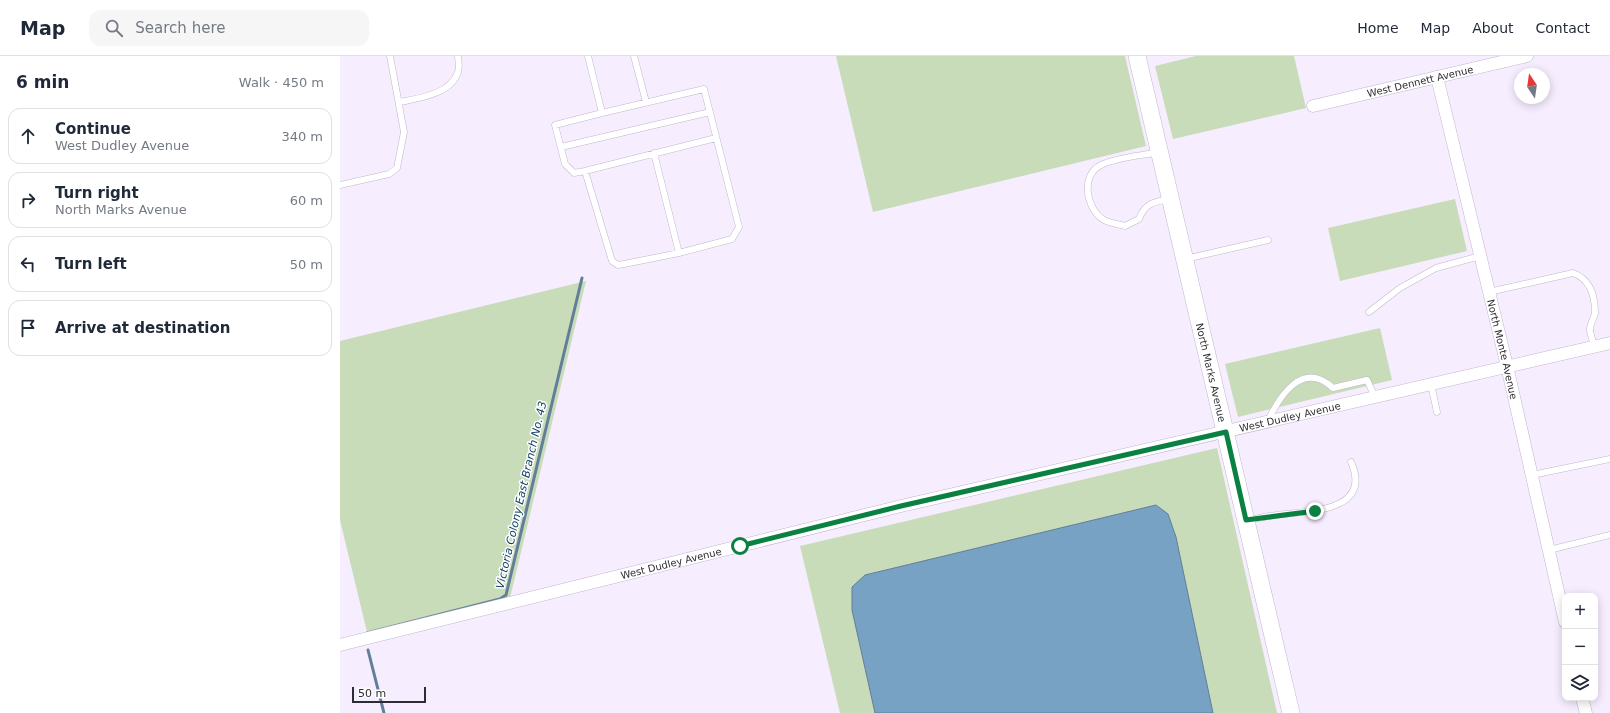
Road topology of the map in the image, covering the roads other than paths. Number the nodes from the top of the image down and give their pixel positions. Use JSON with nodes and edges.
{"nodes":[{"id":1,"x":390,"y":56,"type":"edge"},
{"id":2,"x":458,"y":56,"type":"edge"},
{"id":3,"x":588,"y":56,"type":"edge"},
{"id":4,"x":634,"y":56,"type":"edge"},
{"id":5,"x":1138,"y":56,"type":"edge"},
{"id":6,"x":1527,"y":56,"type":"edge"},
{"id":7,"x":1437,"y":77,"type":"junction"},
{"id":8,"x":400,"y":102,"type":"junction"},
{"id":9,"x":646,"y":102,"type":"junction"},
{"id":10,"x":1313,"y":106,"type":"dead end"},
{"id":11,"x":710,"y":112,"type":"junction"},
{"id":12,"x":602,"y":113,"type":"junction"},
{"id":13,"x":716,"y":138,"type":"junction"},
{"id":14,"x":561,"y":147,"type":"junction"},
{"id":15,"x":1160,"y":152,"type":"junction"},
{"id":16,"x":654,"y":154,"type":"junction"},
{"id":17,"x":585,"y":170,"type":"junction"},
{"id":18,"x":340,"y":185,"type":"edge"},
{"id":19,"x":1171,"y":199,"type":"junction"},
{"id":20,"x":1268,"y":240,"type":"dead end"},
{"id":21,"x":679,"y":253,"type":"junction"},
{"id":22,"x":1480,"y":256,"type":"junction"},
{"id":23,"x":1185,"y":259,"type":"junction"},
{"id":24,"x":1489,"y":292,"type":"junction"},
{"id":25,"x":1369,"y":312,"type":"dead end"},
{"id":26,"x":1610,"y":343,"type":"edge"},
{"id":27,"x":1594,"y":346,"type":"junction"},
{"id":28,"x":1507,"y":366,"type":"junction"},
{"id":29,"x":1430,"y":384,"type":"junction"},
{"id":30,"x":1375,"y":397,"type":"junction"},
{"id":31,"x":1437,"y":412,"type":"dead end"},
{"id":32,"x":1267,"y":423,"type":"junction"},
{"id":33,"x":1226,"y":432,"type":"junction"},
{"id":34,"x":1610,"y":459,"type":"edge"},
{"id":35,"x":1351,"y":462,"type":"dead end"},
{"id":36,"x":1532,"y":476,"type":"junction"},
{"id":37,"x":1246,"y":520,"type":"junction"},
{"id":38,"x":1610,"y":535,"type":"edge"},
{"id":39,"x":1549,"y":550,"type":"junction"},
{"id":40,"x":1562,"y":608,"type":"edge"},
{"id":41,"x":340,"y":645,"type":"edge"},
{"id":42,"x":1583,"y":701,"type":"edge"},
{"id":43,"x":1291,"y":713,"type":"edge"},
{"id":44,"x":1586,"y":713,"type":"edge"}],
"edges":[{"from":1,"to":8,"type":"lane"},
{"from":2,"to":8,"type":"lane"},
{"from":3,"to":12,"type":"lane"},
{"from":4,"to":9,"type":"lane"},
{"from":5,"to":15,"type":"main road","name":"North Marks Avenue"},
{"from":6,"to":7,"type":"street","name":"West Dennett Avenue"},
{"from":7,"to":10,"type":"street","name":"West Dennett Avenue"},
{"from":7,"to":22,"type":"street","name":"North Monte Avenue"},
{"from":8,"to":18,"type":"lane"},
{"from":9,"to":11,"type":"lane"},
{"from":9,"to":12,"type":"lane"},
{"from":11,"to":13,"type":"lane"},
{"from":11,"to":14,"type":"lane"},
{"from":12,"to":14,"type":"lane"},
{"from":13,"to":16,"type":"lane"},
{"from":13,"to":21,"type":"lane"},
{"from":14,"to":17,"type":"lane"},
{"from":15,"to":19,"type":"main road","name":"North Marks Avenue"},
{"from":15,"to":19,"type":"lane"},
{"from":16,"to":17,"type":"lane"},
{"from":16,"to":21,"type":"lane"},
{"from":17,"to":21,"type":"lane"},
{"from":19,"to":23,"type":"main road","name":"North Marks Avenue"},
{"from":20,"to":23,"type":"lane"},
{"from":22,"to":24,"type":"street","name":"North Monte Avenue"},
{"from":22,"to":25,"type":"lane"},
{"from":23,"to":33,"type":"main road","name":"North Marks Avenue"},
{"from":24,"to":27,"type":"lane"},
{"from":24,"to":28,"type":"street","name":"North Monte Avenue"},
{"from":26,"to":27,"type":"street","name":"West Dudley Avenue"},
{"from":27,"to":28,"type":"street","name":"West Dudley Avenue"},
{"from":28,"to":29,"type":"street","name":"West Dudley Avenue"},
{"from":28,"to":36,"type":"street","name":"North Monte Avenue"},
{"from":29,"to":30,"type":"street","name":"West Dudley Avenue"},
{"from":29,"to":31,"type":"lane"},
{"from":30,"to":32,"type":"street","name":"West Dudley Avenue"},
{"from":30,"to":32,"type":"lane"},
{"from":32,"to":33,"type":"street","name":"West Dudley Avenue"},
{"from":33,"to":37,"type":"main road","name":"North Marks Avenue"},
{"from":33,"to":41,"type":"street","name":"West Dudley Avenue"},
{"from":34,"to":36,"type":"lane"},
{"from":35,"to":37,"type":"lane"},
{"from":36,"to":39,"type":"street","name":"North Monte Avenue"},
{"from":37,"to":43,"type":"main road","name":"North Marks Avenue"},
{"from":38,"to":39,"type":"lane"},
{"from":39,"to":40,"type":"street","name":"North Monte Avenue"},
{"from":42,"to":44,"type":"street"}]}
